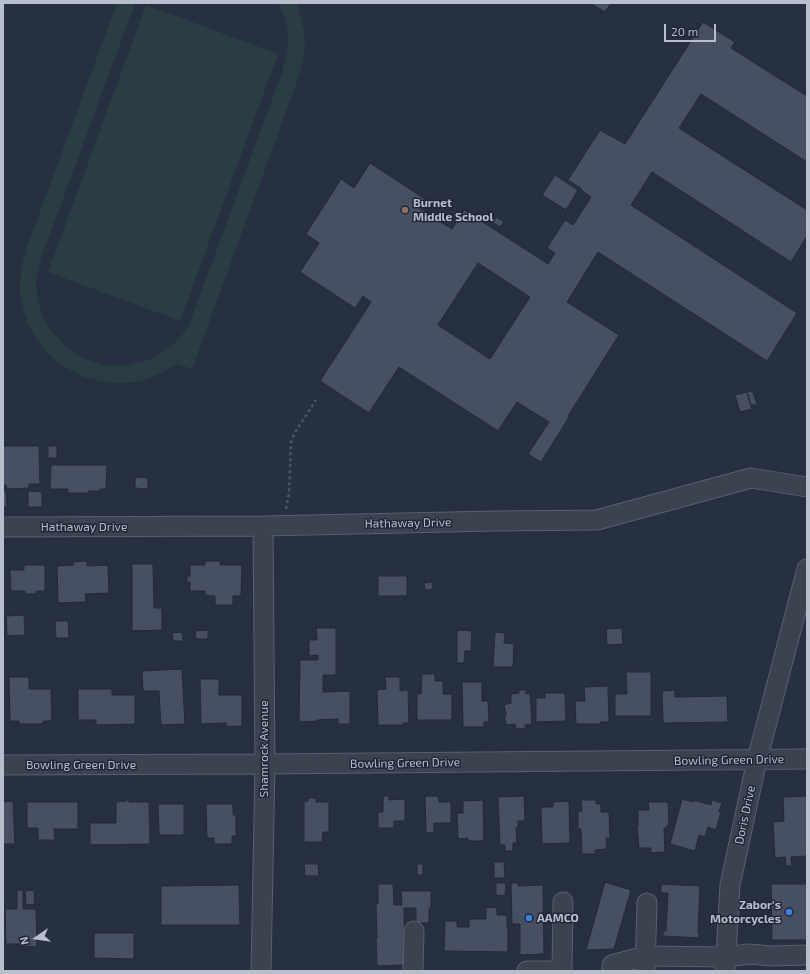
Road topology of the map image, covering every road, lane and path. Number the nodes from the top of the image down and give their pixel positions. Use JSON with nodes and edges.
{"nodes":[{"id":1,"x":316,"y":400,"type":"dead end"},
{"id":2,"x":807,"y":486,"type":"edge"},
{"id":3,"x":285,"y":516,"type":"dead end"},
{"id":4,"x":263,"y":526,"type":"junction"},
{"id":5,"x":3,"y":527,"type":"edge"},
{"id":6,"x":807,"y":569,"type":"edge"},
{"id":7,"x":807,"y":759,"type":"edge"},
{"id":8,"x":757,"y":760,"type":"junction"},
{"id":9,"x":265,"y":764,"type":"junction"},
{"id":10,"x":3,"y":765,"type":"edge"},
{"id":11,"x":563,"y":902,"type":"dead end"},
{"id":12,"x":647,"y":903,"type":"dead end"},
{"id":13,"x":414,"y":931,"type":"dead end"},
{"id":14,"x":807,"y":955,"type":"edge"},
{"id":15,"x":645,"y":963,"type":"edge"},
{"id":16,"x":776,"y":963,"type":"edge"},
{"id":17,"x":726,"y":964,"type":"edge"},
{"id":18,"x":261,"y":971,"type":"edge"},
{"id":19,"x":413,"y":971,"type":"edge"},
{"id":20,"x":527,"y":971,"type":"edge"},
{"id":21,"x":561,"y":971,"type":"edge"},
{"id":22,"x":612,"y":971,"type":"edge"}],
"edges":[{"from":1,"to":3,"type":"path"},
{"from":2,"to":4,"type":"street","name":"Hathaway Drive"},
{"from":4,"to":5,"type":"street","name":"Hathaway Drive"},
{"from":4,"to":9,"type":"street","name":"Shamrock Avenue"},
{"from":6,"to":8,"type":"street","name":"Doris Drive"},
{"from":7,"to":8,"type":"street","name":"Bowling Green Drive"},
{"from":8,"to":9,"type":"street","name":"Bowling Green Drive"},
{"from":8,"to":17,"type":"street","name":"Doris Drive"},
{"from":9,"to":10,"type":"street","name":"Bowling Green Drive"},
{"from":9,"to":18,"type":"street","name":"Shamrock Avenue"},
{"from":11,"to":21,"type":"street"},
{"from":12,"to":15,"type":"street"},
{"from":13,"to":19,"type":"street"},
{"from":14,"to":16,"type":"street"},
{"from":15,"to":17,"type":"street"},
{"from":15,"to":22,"type":"street"},
{"from":16,"to":17,"type":"street"},
{"from":20,"to":21,"type":"street"}]}
